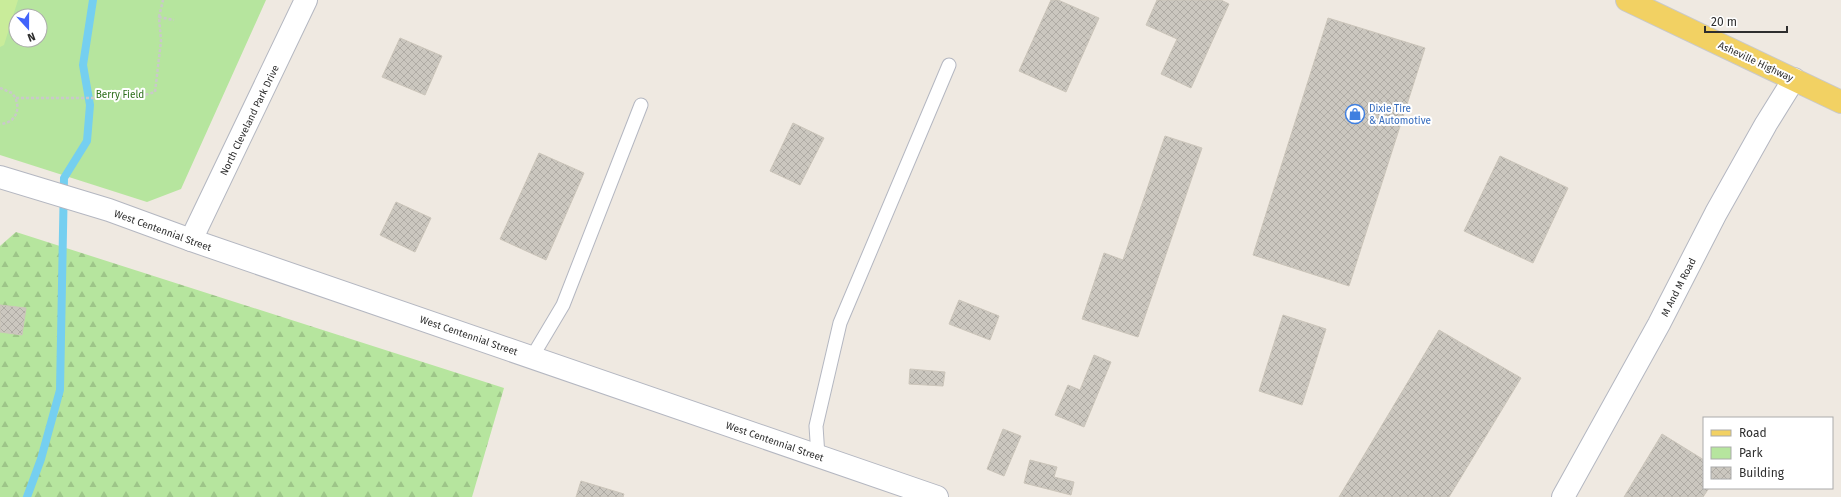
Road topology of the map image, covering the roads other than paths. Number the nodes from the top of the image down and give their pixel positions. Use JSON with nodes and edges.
{"nodes":[{"id":1,"x":306,"y":0,"type":"edge"},
{"id":2,"x":1627,"y":0,"type":"edge"},
{"id":3,"x":949,"y":65,"type":"dead end"},
{"id":4,"x":1794,"y":79,"type":"junction"},
{"id":5,"x":1841,"y":102,"type":"edge"},
{"id":6,"x":641,"y":105,"type":"dead end"},
{"id":7,"x":0,"y":177,"type":"edge"},
{"id":8,"x":191,"y":240,"type":"junction"},
{"id":9,"x":532,"y":357,"type":"junction"},
{"id":10,"x":818,"y":456,"type":"junction"},
{"id":11,"x":937,"y":497,"type":"edge"},
{"id":12,"x":1564,"y":497,"type":"edge"}],
"edges":[{"from":1,"to":8,"type":"street","name":"North Cleveland Park Drive"},
{"from":2,"to":4,"type":"main road","name":"Asheville Highway"},
{"from":3,"to":10,"type":"lane"},
{"from":4,"to":5,"type":"main road","name":"Asheville Highway"},
{"from":4,"to":12,"type":"street","name":"M And M Road"},
{"from":6,"to":9,"type":"lane"},
{"from":7,"to":8,"type":"street","name":"West Centennial Street"},
{"from":8,"to":9,"type":"street","name":"West Centennial Street"},
{"from":9,"to":10,"type":"street","name":"West Centennial Street"},
{"from":10,"to":11,"type":"street","name":"West Centennial Street"}]}
